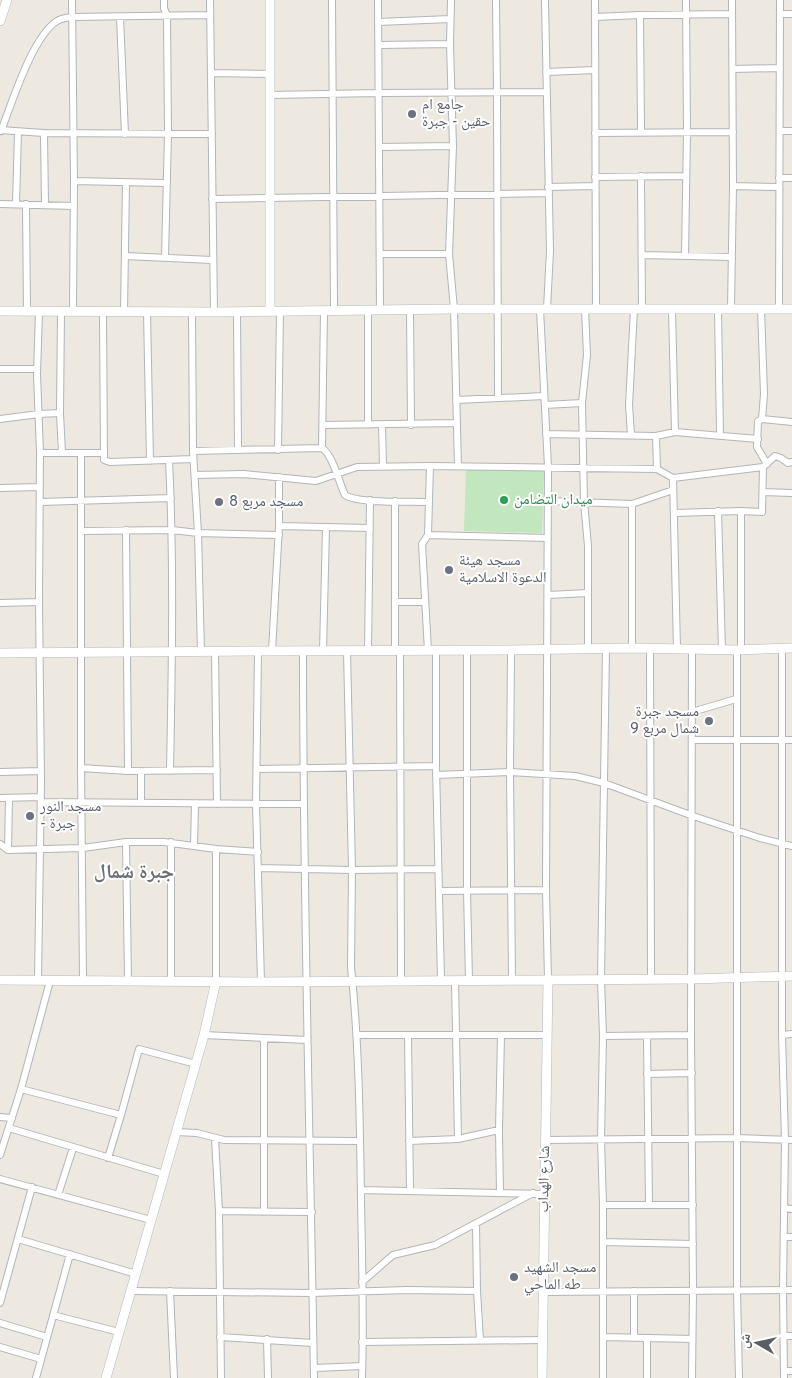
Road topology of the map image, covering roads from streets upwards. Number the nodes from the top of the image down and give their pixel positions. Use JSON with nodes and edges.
{"nodes":[{"id":1,"x":7,"y":0,"type":"edge"},
{"id":2,"x":72,"y":0,"type":"edge"},
{"id":3,"x":164,"y":0,"type":"edge"},
{"id":4,"x":210,"y":0,"type":"edge"},
{"id":5,"x":270,"y":0,"type":"edge"},
{"id":6,"x":332,"y":0,"type":"edge"},
{"id":7,"x":378,"y":0,"type":"edge"},
{"id":8,"x":451,"y":0,"type":"edge"},
{"id":9,"x":496,"y":0,"type":"edge"},
{"id":10,"x":545,"y":0,"type":"edge"},
{"id":11,"x":595,"y":0,"type":"edge"},
{"id":12,"x":686,"y":0,"type":"edge"},
{"id":13,"x":732,"y":0,"type":"edge"},
{"id":14,"x":780,"y":0,"type":"edge"},
{"id":15,"x":686,"y":14,"type":"junction"},
{"id":16,"x":732,"y":14,"type":"junction"},
{"id":17,"x":780,"y":14,"type":"junction"},
{"id":18,"x":792,"y":14,"type":"edge"},
{"id":19,"x":209,"y":15,"type":"junction"},
{"id":20,"x":640,"y":15,"type":"junction"},
{"id":21,"x":167,"y":16,"type":"junction"},
{"id":22,"x":72,"y":17,"type":"junction"},
{"id":23,"x":120,"y":17,"type":"junction"},
{"id":24,"x":595,"y":17,"type":"junction"},
{"id":25,"x":450,"y":19,"type":"junction"},
{"id":26,"x":0,"y":21,"type":"edge"},
{"id":27,"x":378,"y":22,"type":"junction"},
{"id":28,"x":379,"y":44,"type":"junction"},
{"id":29,"x":450,"y":44,"type":"junction"},
{"id":30,"x":780,"y":68,"type":"junction"},
{"id":31,"x":733,"y":69,"type":"junction"},
{"id":32,"x":595,"y":70,"type":"junction"},
{"id":33,"x":546,"y":72,"type":"junction"},
{"id":34,"x":211,"y":73,"type":"junction"},
{"id":35,"x":270,"y":74,"type":"junction"},
{"id":36,"x":452,"y":92,"type":"junction"},
{"id":37,"x":498,"y":92,"type":"junction"},
{"id":38,"x":546,"y":92,"type":"junction"},
{"id":39,"x":332,"y":93,"type":"junction"},
{"id":40,"x":378,"y":93,"type":"junction"},
{"id":41,"x":270,"y":95,"type":"junction"},
{"id":42,"x":1,"y":130,"type":"edge"},
{"id":43,"x":780,"y":131,"type":"junction"},
{"id":44,"x":792,"y":131,"type":"edge"},
{"id":45,"x":18,"y":132,"type":"junction"},
{"id":46,"x":641,"y":132,"type":"junction"},
{"id":47,"x":686,"y":132,"type":"junction"},
{"id":48,"x":733,"y":132,"type":"junction"},
{"id":49,"x":44,"y":133,"type":"junction"},
{"id":50,"x":74,"y":133,"type":"junction"},
{"id":51,"x":595,"y":133,"type":"junction"},
{"id":52,"x":125,"y":134,"type":"junction"},
{"id":53,"x":168,"y":134,"type":"junction"},
{"id":54,"x":212,"y":134,"type":"junction"},
{"id":55,"x":453,"y":146,"type":"junction"},
{"id":56,"x":379,"y":147,"type":"junction"},
{"id":57,"x":641,"y":176,"type":"junction"},
{"id":58,"x":686,"y":176,"type":"junction"},
{"id":59,"x":595,"y":177,"type":"junction"},
{"id":60,"x":779,"y":178,"type":"junction"},
{"id":61,"x":792,"y":178,"type":"edge"},
{"id":62,"x":74,"y":181,"type":"junction"},
{"id":63,"x":126,"y":182,"type":"junction"},
{"id":64,"x":165,"y":183,"type":"junction"},
{"id":65,"x":596,"y":186,"type":"junction"},
{"id":66,"x":733,"y":186,"type":"junction"},
{"id":67,"x":779,"y":187,"type":"junction"},
{"id":68,"x":548,"y":190,"type":"junction"},
{"id":69,"x":498,"y":194,"type":"junction"},
{"id":70,"x":379,"y":195,"type":"junction"},
{"id":71,"x":450,"y":195,"type":"junction"},
{"id":72,"x":332,"y":196,"type":"junction"},
{"id":73,"x":271,"y":198,"type":"junction"},
{"id":74,"x":212,"y":199,"type":"junction"},
{"id":75,"x":0,"y":204,"type":"edge"},
{"id":76,"x":16,"y":204,"type":"junction"},
{"id":77,"x":26,"y":204,"type":"junction"},
{"id":78,"x":45,"y":205,"type":"junction"},
{"id":79,"x":74,"y":206,"type":"junction"},
{"id":80,"x":380,"y":254,"type":"junction"},
{"id":81,"x":449,"y":254,"type":"junction"},
{"id":82,"x":643,"y":254,"type":"junction"},
{"id":83,"x":125,"y":256,"type":"junction"},
{"id":84,"x":685,"y":256,"type":"junction"},
{"id":85,"x":165,"y":257,"type":"junction"},
{"id":86,"x":732,"y":257,"type":"junction"},
{"id":87,"x":212,"y":260,"type":"junction"},
{"id":88,"x":410,"y":309,"type":"junction"},
{"id":89,"x":454,"y":309,"type":"junction"},
{"id":90,"x":498,"y":309,"type":"junction"},
{"id":91,"x":544,"y":309,"type":"junction"},
{"id":92,"x":585,"y":309,"type":"junction"},
{"id":93,"x":596,"y":309,"type":"junction"},
{"id":94,"x":638,"y":309,"type":"junction"},
{"id":95,"x":761,"y":309,"type":"junction"},
{"id":96,"x":779,"y":309,"type":"junction"},
{"id":97,"x":792,"y":309,"type":"edge"},
{"id":98,"x":334,"y":310,"type":"junction"},
{"id":99,"x":368,"y":310,"type":"junction"},
{"id":100,"x":380,"y":310,"type":"junction"},
{"id":101,"x":672,"y":310,"type":"junction"},
{"id":102,"x":718,"y":310,"type":"junction"},
{"id":103,"x":731,"y":310,"type":"junction"},
{"id":104,"x":0,"y":311,"type":"edge"},
{"id":105,"x":39,"y":311,"type":"junction"},
{"id":106,"x":270,"y":311,"type":"junction"},
{"id":107,"x":280,"y":311,"type":"junction"},
{"id":108,"x":324,"y":311,"type":"junction"},
{"id":109,"x":26,"y":312,"type":"junction"},
{"id":110,"x":61,"y":312,"type":"junction"},
{"id":111,"x":73,"y":312,"type":"junction"},
{"id":112,"x":102,"y":312,"type":"junction"},
{"id":113,"x":124,"y":312,"type":"junction"},
{"id":114,"x":147,"y":312,"type":"junction"},
{"id":115,"x":192,"y":312,"type":"junction"},
{"id":116,"x":214,"y":312,"type":"junction"},
{"id":117,"x":236,"y":312,"type":"junction"},
{"id":118,"x":0,"y":369,"type":"edge"},
{"id":119,"x":37,"y":369,"type":"junction"},
{"id":120,"x":544,"y":396,"type":"junction"},
{"id":121,"x":498,"y":398,"type":"junction"},
{"id":122,"x":456,"y":400,"type":"junction"},
{"id":123,"x":582,"y":403,"type":"junction"},
{"id":124,"x":545,"y":405,"type":"junction"},
{"id":125,"x":60,"y":413,"type":"junction"},
{"id":126,"x":39,"y":414,"type":"junction"},
{"id":127,"x":0,"y":419,"type":"edge"},
{"id":128,"x":762,"y":420,"type":"junction"},
{"id":129,"x":792,"y":422,"type":"edge"},
{"id":130,"x":457,"y":423,"type":"junction"},
{"id":131,"x":323,"y":425,"type":"junction"},
{"id":132,"x":368,"y":425,"type":"junction"},
{"id":133,"x":382,"y":425,"type":"junction"},
{"id":134,"x":411,"y":425,"type":"junction"},
{"id":135,"x":675,"y":432,"type":"junction"},
{"id":136,"x":546,"y":434,"type":"junction"},
{"id":137,"x":582,"y":434,"type":"junction"},
{"id":138,"x":631,"y":435,"type":"junction"},
{"id":139,"x":720,"y":435,"type":"junction"},
{"id":140,"x":656,"y":436,"type":"junction"},
{"id":141,"x":758,"y":439,"type":"junction"},
{"id":142,"x":322,"y":448,"type":"junction"},
{"id":143,"x":238,"y":450,"type":"junction"},
{"id":144,"x":278,"y":450,"type":"junction"},
{"id":145,"x":193,"y":451,"type":"junction"},
{"id":146,"x":103,"y":452,"type":"junction"},
{"id":147,"x":40,"y":453,"type":"junction"},
{"id":148,"x":62,"y":453,"type":"junction"},
{"id":149,"x":82,"y":453,"type":"junction"},
{"id":150,"x":170,"y":460,"type":"junction"},
{"id":151,"x":193,"y":460,"type":"junction"},
{"id":152,"x":150,"y":461,"type":"junction"},
{"id":153,"x":792,"y":462,"type":"edge"},
{"id":154,"x":430,"y":466,"type":"junction"},
{"id":155,"x":458,"y":466,"type":"junction"},
{"id":156,"x":765,"y":466,"type":"junction"},
{"id":157,"x":383,"y":467,"type":"junction"},
{"id":158,"x":548,"y":467,"type":"junction"},
{"id":159,"x":583,"y":467,"type":"junction"},
{"id":160,"x":657,"y":469,"type":"junction"},
{"id":161,"x":336,"y":474,"type":"junction"},
{"id":162,"x":195,"y":475,"type":"junction"},
{"id":163,"x":279,"y":477,"type":"junction"},
{"id":164,"x":673,"y":478,"type":"junction"},
{"id":165,"x":40,"y":487,"type":"junction"},
{"id":166,"x":0,"y":488,"type":"edge"},
{"id":167,"x":673,"y":490,"type":"junction"},
{"id":168,"x":763,"y":492,"type":"junction"},
{"id":169,"x":792,"y":492,"type":"edge"},
{"id":170,"x":171,"y":498,"type":"junction"},
{"id":171,"x":82,"y":500,"type":"junction"},
{"id":172,"x":370,"y":500,"type":"junction"},
{"id":173,"x":395,"y":501,"type":"junction"},
{"id":174,"x":547,"y":501,"type":"junction"},
{"id":175,"x":40,"y":502,"type":"junction"},
{"id":176,"x":430,"y":502,"type":"junction"},
{"id":177,"x":584,"y":502,"type":"junction"},
{"id":178,"x":632,"y":504,"type":"junction"},
{"id":179,"x":718,"y":511,"type":"junction"},
{"id":180,"x":741,"y":512,"type":"junction"},
{"id":181,"x":674,"y":513,"type":"junction"},
{"id":182,"x":279,"y":526,"type":"junction"},
{"id":183,"x":326,"y":528,"type":"junction"},
{"id":184,"x":370,"y":528,"type":"junction"},
{"id":185,"x":126,"y":530,"type":"junction"},
{"id":186,"x":172,"y":530,"type":"junction"},
{"id":187,"x":82,"y":531,"type":"junction"},
{"id":188,"x":198,"y":533,"type":"junction"},
{"id":189,"x":278,"y":535,"type":"junction"},
{"id":190,"x":428,"y":535,"type":"junction"},
{"id":191,"x":547,"y":538,"type":"junction"},
{"id":192,"x":588,"y":593,"type":"junction"},
{"id":193,"x":548,"y":595,"type":"junction"},
{"id":194,"x":39,"y":602,"type":"junction"},
{"id":195,"x":395,"y":602,"type":"junction"},
{"id":196,"x":425,"y":602,"type":"junction"},
{"id":197,"x":0,"y":603,"type":"edge"},
{"id":198,"x":632,"y":648,"type":"junction"},
{"id":199,"x":782,"y":648,"type":"junction"},
{"id":200,"x":792,"y":648,"type":"edge"},
{"id":201,"x":548,"y":649,"type":"junction"},
{"id":202,"x":588,"y":649,"type":"junction"},
{"id":203,"x":606,"y":649,"type":"junction"},
{"id":204,"x":650,"y":649,"type":"junction"},
{"id":205,"x":677,"y":649,"type":"junction"},
{"id":206,"x":692,"y":649,"type":"junction"},
{"id":207,"x":739,"y":649,"type":"junction"},
{"id":208,"x":258,"y":650,"type":"junction"},
{"id":209,"x":511,"y":650,"type":"junction"},
{"id":210,"x":722,"y":650,"type":"junction"},
{"id":211,"x":215,"y":651,"type":"junction"},
{"id":212,"x":272,"y":651,"type":"junction"},
{"id":213,"x":304,"y":651,"type":"junction"},
{"id":214,"x":323,"y":651,"type":"junction"},
{"id":215,"x":347,"y":651,"type":"junction"},
{"id":216,"x":368,"y":651,"type":"junction"},
{"id":217,"x":397,"y":651,"type":"junction"},
{"id":218,"x":432,"y":651,"type":"junction"},
{"id":219,"x":467,"y":651,"type":"junction"},
{"id":220,"x":40,"y":652,"type":"junction"},
{"id":221,"x":82,"y":652,"type":"junction"},
{"id":222,"x":127,"y":652,"type":"junction"},
{"id":223,"x":172,"y":652,"type":"junction"},
{"id":224,"x":201,"y":652,"type":"junction"},
{"id":225,"x":0,"y":653,"type":"edge"},
{"id":226,"x":736,"y":699,"type":"junction"},
{"id":227,"x":692,"y":712,"type":"junction"},
{"id":228,"x":692,"y":740,"type":"junction"},
{"id":229,"x":782,"y":740,"type":"junction"},
{"id":230,"x":792,"y":740,"type":"edge"},
{"id":231,"x":736,"y":741,"type":"junction"},
{"id":232,"x":436,"y":766,"type":"junction"},
{"id":233,"x":399,"y":767,"type":"junction"},
{"id":234,"x":81,"y":768,"type":"junction"},
{"id":235,"x":350,"y":768,"type":"junction"},
{"id":236,"x":257,"y":769,"type":"junction"},
{"id":237,"x":303,"y":769,"type":"junction"},
{"id":238,"x":128,"y":770,"type":"junction"},
{"id":239,"x":217,"y":770,"type":"junction"},
{"id":240,"x":41,"y":771,"type":"junction"},
{"id":241,"x":141,"y":771,"type":"junction"},
{"id":242,"x":170,"y":771,"type":"junction"},
{"id":243,"x":0,"y":772,"type":"edge"},
{"id":244,"x":510,"y":772,"type":"junction"},
{"id":245,"x":466,"y":774,"type":"junction"},
{"id":246,"x":547,"y":774,"type":"junction"},
{"id":247,"x":436,"y":775,"type":"junction"},
{"id":248,"x":604,"y":784,"type":"junction"},
{"id":249,"x":0,"y":798,"type":"edge"},
{"id":250,"x":9,"y":798,"type":"junction"},
{"id":251,"x":41,"y":799,"type":"junction"},
{"id":252,"x":650,"y":799,"type":"junction"},
{"id":253,"x":82,"y":802,"type":"junction"},
{"id":254,"x":141,"y":803,"type":"junction"},
{"id":255,"x":195,"y":804,"type":"junction"},
{"id":256,"x":217,"y":804,"type":"junction"},
{"id":257,"x":256,"y":804,"type":"junction"},
{"id":258,"x":304,"y":804,"type":"junction"},
{"id":259,"x":0,"y":811,"type":"edge"},
{"id":260,"x":9,"y":812,"type":"junction"},
{"id":261,"x":693,"y":816,"type":"junction"},
{"id":262,"x":736,"y":829,"type":"junction"},
{"id":263,"x":126,"y":842,"type":"junction"},
{"id":264,"x":171,"y":842,"type":"junction"},
{"id":265,"x":0,"y":844,"type":"edge"},
{"id":266,"x":782,"y":844,"type":"junction"},
{"id":267,"x":194,"y":846,"type":"junction"},
{"id":268,"x":792,"y":846,"type":"edge"},
{"id":269,"x":39,"y":848,"type":"junction"},
{"id":270,"x":83,"y":848,"type":"junction"},
{"id":271,"x":216,"y":849,"type":"junction"},
{"id":272,"x":8,"y":850,"type":"junction"},
{"id":273,"x":258,"y":852,"type":"junction"},
{"id":274,"x":258,"y":868,"type":"junction"},
{"id":275,"x":305,"y":869,"type":"junction"},
{"id":276,"x":400,"y":869,"type":"junction"},
{"id":277,"x":438,"y":869,"type":"junction"},
{"id":278,"x":352,"y":870,"type":"junction"},
{"id":279,"x":467,"y":890,"type":"junction"},
{"id":280,"x":546,"y":890,"type":"junction"},
{"id":281,"x":439,"y":891,"type":"junction"},
{"id":282,"x":511,"y":891,"type":"junction"},
{"id":283,"x":782,"y":976,"type":"junction"},
{"id":284,"x":792,"y":976,"type":"edge"},
{"id":285,"x":737,"y":977,"type":"junction"},
{"id":286,"x":651,"y":979,"type":"junction"},
{"id":287,"x":692,"y":979,"type":"junction"},
{"id":288,"x":0,"y":980,"type":"edge"},
{"id":289,"x":38,"y":980,"type":"junction"},
{"id":290,"x":50,"y":980,"type":"junction"},
{"id":291,"x":83,"y":980,"type":"junction"},
{"id":292,"x":401,"y":980,"type":"junction"},
{"id":293,"x":440,"y":980,"type":"junction"},
{"id":294,"x":455,"y":980,"type":"junction"},
{"id":295,"x":469,"y":980,"type":"junction"},
{"id":296,"x":512,"y":980,"type":"junction"},
{"id":297,"x":548,"y":980,"type":"junction"},
{"id":298,"x":601,"y":980,"type":"junction"},
{"id":299,"x":128,"y":981,"type":"junction"},
{"id":300,"x":171,"y":981,"type":"junction"},
{"id":301,"x":216,"y":981,"type":"junction"},
{"id":302,"x":306,"y":981,"type":"junction"},
{"id":303,"x":354,"y":981,"type":"junction"},
{"id":304,"x":261,"y":982,"type":"junction"},
{"id":305,"x":204,"y":1034,"type":"junction"},
{"id":306,"x":792,"y":1034,"type":"edge"},
{"id":307,"x":357,"y":1035,"type":"junction"},
{"id":308,"x":456,"y":1035,"type":"junction"},
{"id":309,"x":501,"y":1035,"type":"junction"},
{"id":310,"x":547,"y":1035,"type":"junction"},
{"id":311,"x":782,"y":1035,"type":"junction"},
{"id":312,"x":408,"y":1036,"type":"junction"},
{"id":313,"x":603,"y":1036,"type":"junction"},
{"id":314,"x":647,"y":1036,"type":"junction"},
{"id":315,"x":692,"y":1036,"type":"junction"},
{"id":316,"x":264,"y":1038,"type":"junction"},
{"id":317,"x":307,"y":1040,"type":"junction"},
{"id":318,"x":196,"y":1064,"type":"junction"},
{"id":319,"x":692,"y":1073,"type":"junction"},
{"id":320,"x":647,"y":1074,"type":"junction"},
{"id":321,"x":21,"y":1089,"type":"junction"},
{"id":322,"x":120,"y":1115,"type":"junction"},
{"id":323,"x":0,"y":1116,"type":"edge"},
{"id":324,"x":12,"y":1118,"type":"junction"},
{"id":325,"x":9,"y":1128,"type":"junction"},
{"id":326,"x":499,"y":1130,"type":"junction"},
{"id":327,"x":176,"y":1132,"type":"junction"},
{"id":328,"x":215,"y":1138,"type":"junction"},
{"id":329,"x":738,"y":1138,"type":"junction"},
{"id":330,"x":458,"y":1139,"type":"junction"},
{"id":331,"x":693,"y":1139,"type":"junction"},
{"id":332,"x":545,"y":1140,"type":"junction"},
{"id":333,"x":602,"y":1140,"type":"junction"},
{"id":334,"x":647,"y":1140,"type":"junction"},
{"id":335,"x":788,"y":1140,"type":"edge"},
{"id":336,"x":263,"y":1141,"type":"junction"},
{"id":337,"x":360,"y":1141,"type":"junction"},
{"id":338,"x":409,"y":1141,"type":"junction"},
{"id":339,"x":310,"y":1142,"type":"junction"},
{"id":340,"x":73,"y":1148,"type":"junction"},
{"id":341,"x":0,"y":1154,"type":"edge"},
{"id":342,"x":108,"y":1158,"type":"junction"},
{"id":343,"x":164,"y":1174,"type":"junction"},
{"id":344,"x":0,"y":1179,"type":"edge"},
{"id":345,"x":32,"y":1188,"type":"junction"},
{"id":346,"x":361,"y":1190,"type":"junction"},
{"id":347,"x":410,"y":1190,"type":"junction"},
{"id":348,"x":500,"y":1193,"type":"junction"},
{"id":349,"x":533,"y":1194,"type":"junction"},
{"id":350,"x":544,"y":1194,"type":"junction"},
{"id":351,"x":58,"y":1195,"type":"junction"},
{"id":352,"x":649,"y":1204,"type":"junction"},
{"id":353,"x":693,"y":1204,"type":"junction"},
{"id":354,"x":603,"y":1205,"type":"junction"},
{"id":355,"x":784,"y":1208,"type":"junction"},
{"id":356,"x":792,"y":1208,"type":"edge"},
{"id":357,"x":219,"y":1211,"type":"junction"},
{"id":358,"x":264,"y":1211,"type":"junction"},
{"id":359,"x":312,"y":1212,"type":"junction"},
{"id":360,"x":151,"y":1220,"type":"junction"},
{"id":361,"x":476,"y":1223,"type":"junction"},
{"id":362,"x":784,"y":1237,"type":"junction"},
{"id":363,"x":792,"y":1238,"type":"edge"},
{"id":364,"x":18,"y":1239,"type":"junction"},
{"id":365,"x":603,"y":1242,"type":"junction"},
{"id":366,"x":693,"y":1244,"type":"junction"},
{"id":367,"x":70,"y":1254,"type":"junction"},
{"id":368,"x":136,"y":1274,"type":"junction"},
{"id":369,"x":362,"y":1282,"type":"junction"},
{"id":370,"x":693,"y":1290,"type":"junction"},
{"id":371,"x":783,"y":1290,"type":"junction"},
{"id":372,"x":792,"y":1290,"type":"edge"},
{"id":373,"x":131,"y":1291,"type":"junction"},
{"id":374,"x":170,"y":1291,"type":"junction"},
{"id":375,"x":361,"y":1291,"type":"junction"},
{"id":376,"x":477,"y":1291,"type":"junction"},
{"id":377,"x":634,"y":1291,"type":"junction"},
{"id":378,"x":737,"y":1291,"type":"junction"},
{"id":379,"x":2,"y":1292,"type":"edge"},
{"id":380,"x":219,"y":1292,"type":"junction"},
{"id":381,"x":544,"y":1292,"type":"junction"},
{"id":382,"x":603,"y":1292,"type":"junction"},
{"id":383,"x":312,"y":1293,"type":"junction"},
{"id":384,"x":0,"y":1303,"type":"edge"},
{"id":385,"x":53,"y":1315,"type":"junction"},
{"id":386,"x":0,"y":1323,"type":"edge"},
{"id":387,"x":119,"y":1332,"type":"junction"},
{"id":388,"x":783,"y":1336,"type":"junction"},
{"id":389,"x":792,"y":1336,"type":"edge"},
{"id":390,"x":47,"y":1337,"type":"junction"},
{"id":391,"x":220,"y":1337,"type":"junction"},
{"id":392,"x":604,"y":1337,"type":"junction"},
{"id":393,"x":634,"y":1338,"type":"junction"},
{"id":394,"x":647,"y":1339,"type":"junction"},
{"id":395,"x":692,"y":1339,"type":"junction"},
{"id":396,"x":268,"y":1340,"type":"junction"},
{"id":397,"x":480,"y":1340,"type":"junction"},
{"id":398,"x":542,"y":1340,"type":"junction"},
{"id":399,"x":313,"y":1342,"type":"junction"},
{"id":400,"x":362,"y":1342,"type":"junction"},
{"id":401,"x":0,"y":1347,"type":"edge"},
{"id":402,"x":41,"y":1359,"type":"junction"},
{"id":403,"x":362,"y":1366,"type":"junction"},
{"id":404,"x":314,"y":1368,"type":"junction"},
{"id":405,"x":784,"y":1370,"type":"junction"},
{"id":406,"x":792,"y":1371,"type":"edge"},
{"id":407,"x":36,"y":1378,"type":"edge"},
{"id":408,"x":106,"y":1378,"type":"edge"},
{"id":409,"x":174,"y":1378,"type":"edge"},
{"id":410,"x":220,"y":1378,"type":"edge"},
{"id":411,"x":268,"y":1378,"type":"edge"},
{"id":412,"x":314,"y":1378,"type":"edge"},
{"id":413,"x":362,"y":1378,"type":"edge"},
{"id":414,"x":542,"y":1378,"type":"edge"},
{"id":415,"x":604,"y":1378,"type":"edge"},
{"id":416,"x":647,"y":1378,"type":"edge"},
{"id":417,"x":692,"y":1378,"type":"edge"},
{"id":418,"x":740,"y":1378,"type":"edge"},
{"id":419,"x":784,"y":1378,"type":"edge"}],
"edges":[{"from":1,"to":26,"type":"street"},
{"from":2,"to":22,"type":"street"},
{"from":3,"to":21,"type":"street"},
{"from":4,"to":19,"type":"street"},
{"from":5,"to":35,"type":"street"},
{"from":6,"to":39,"type":"street"},
{"from":7,"to":27,"type":"street"},
{"from":8,"to":25,"type":"street"},
{"from":9,"to":37,"type":"street"},
{"from":10,"to":33,"type":"street"},
{"from":11,"to":24,"type":"street"},
{"from":12,"to":15,"type":"street"},
{"from":13,"to":16,"type":"street"},
{"from":14,"to":17,"type":"street"},
{"from":15,"to":16,"type":"street"},
{"from":15,"to":20,"type":"street"},
{"from":15,"to":47,"type":"street"},
{"from":16,"to":31,"type":"street"},
{"from":17,"to":18,"type":"street"},
{"from":17,"to":30,"type":"street"},
{"from":19,"to":21,"type":"street"},
{"from":19,"to":34,"type":"street"},
{"from":20,"to":24,"type":"street"},
{"from":20,"to":46,"type":"street"},
{"from":21,"to":23,"type":"street"},
{"from":21,"to":53,"type":"street"},
{"from":22,"to":23,"type":"street"},
{"from":22,"to":42,"type":"street"},
{"from":22,"to":50,"type":"street"},
{"from":23,"to":52,"type":"street"},
{"from":24,"to":32,"type":"street"},
{"from":25,"to":27,"type":"street"},
{"from":25,"to":29,"type":"street"},
{"from":27,"to":28,"type":"street"},
{"from":28,"to":29,"type":"street"},
{"from":28,"to":40,"type":"street"},
{"from":29,"to":36,"type":"street"},
{"from":30,"to":31,"type":"street"},
{"from":30,"to":43,"type":"street"},
{"from":31,"to":48,"type":"street"},
{"from":32,"to":33,"type":"street"},
{"from":32,"to":51,"type":"street"},
{"from":33,"to":38,"type":"street"},
{"from":34,"to":35,"type":"street"},
{"from":34,"to":54,"type":"street"},
{"from":35,"to":41,"type":"street"},
{"from":36,"to":37,"type":"street"},
{"from":36,"to":40,"type":"street"},
{"from":36,"to":55,"type":"street"},
{"from":37,"to":38,"type":"street"},
{"from":37,"to":69,"type":"street"},
{"from":38,"to":68,"type":"street"},
{"from":39,"to":40,"type":"street"},
{"from":39,"to":41,"type":"street"},
{"from":39,"to":72,"type":"street"},
{"from":40,"to":56,"type":"street"},
{"from":41,"to":73,"type":"street"},
{"from":42,"to":45,"type":"street"},
{"from":43,"to":44,"type":"street"},
{"from":43,"to":60,"type":"street"},
{"from":45,"to":49,"type":"street"},
{"from":45,"to":76,"type":"street"},
{"from":46,"to":47,"type":"street"},
{"from":46,"to":51,"type":"street"},
{"from":47,"to":48,"type":"street"},
{"from":47,"to":58,"type":"street"},
{"from":48,"to":66,"type":"street"},
{"from":49,"to":50,"type":"street"},
{"from":49,"to":78,"type":"street"},
{"from":50,"to":52,"type":"street"},
{"from":50,"to":62,"type":"street"},
{"from":51,"to":59,"type":"street"},
{"from":52,"to":53,"type":"street"},
{"from":53,"to":54,"type":"street"},
{"from":53,"to":64,"type":"street"},
{"from":54,"to":74,"type":"street"},
{"from":55,"to":56,"type":"street"},
{"from":55,"to":71,"type":"street"},
{"from":56,"to":70,"type":"street"},
{"from":57,"to":58,"type":"street"},
{"from":57,"to":59,"type":"street"},
{"from":57,"to":82,"type":"street"},
{"from":58,"to":84,"type":"street"},
{"from":59,"to":65,"type":"street"},
{"from":60,"to":61,"type":"street"},
{"from":60,"to":67,"type":"street"},
{"from":62,"to":63,"type":"street"},
{"from":62,"to":79,"type":"street"},
{"from":63,"to":64,"type":"street"},
{"from":63,"to":83,"type":"street"},
{"from":64,"to":85,"type":"street"},
{"from":65,"to":68,"type":"street"},
{"from":65,"to":93,"type":"street"},
{"from":66,"to":67,"type":"street"},
{"from":66,"to":86,"type":"street"},
{"from":67,"to":96,"type":"street"},
{"from":68,"to":69,"type":"street"},
{"from":68,"to":91,"type":"street"},
{"from":69,"to":71,"type":"street"},
{"from":69,"to":90,"type":"street"},
{"from":70,"to":71,"type":"street"},
{"from":70,"to":72,"type":"street"},
{"from":70,"to":80,"type":"street"},
{"from":71,"to":81,"type":"street"},
{"from":72,"to":73,"type":"street"},
{"from":72,"to":98,"type":"street"},
{"from":73,"to":74,"type":"street"},
{"from":73,"to":106,"type":"street"},
{"from":74,"to":87,"type":"street"},
{"from":75,"to":76,"type":"street"},
{"from":76,"to":77,"type":"street"},
{"from":77,"to":78,"type":"street"},
{"from":77,"to":109,"type":"street"},
{"from":78,"to":79,"type":"street"},
{"from":79,"to":111,"type":"street"},
{"from":80,"to":81,"type":"street"},
{"from":80,"to":100,"type":"street"},
{"from":81,"to":89,"type":"street"},
{"from":82,"to":84,"type":"street"},
{"from":82,"to":94,"type":"street"},
{"from":83,"to":85,"type":"street"},
{"from":83,"to":113,"type":"street"},
{"from":84,"to":86,"type":"street"},
{"from":85,"to":87,"type":"street"},
{"from":86,"to":103,"type":"street"},
{"from":87,"to":116,"type":"street"},
{"from":88,"to":89,"type":"street"},
{"from":88,"to":100,"type":"street"},
{"from":88,"to":134,"type":"street"},
{"from":89,"to":90,"type":"street"},
{"from":89,"to":122,"type":"street"},
{"from":90,"to":91,"type":"street"},
{"from":90,"to":121,"type":"street"},
{"from":91,"to":92,"type":"street"},
{"from":91,"to":120,"type":"street"},
{"from":92,"to":93,"type":"street"},
{"from":92,"to":123,"type":"street"},
{"from":93,"to":94,"type":"street"},
{"from":94,"to":101,"type":"street"},
{"from":94,"to":138,"type":"street"},
{"from":95,"to":96,"type":"street"},
{"from":95,"to":103,"type":"street"},
{"from":95,"to":128,"type":"street"},
{"from":96,"to":97,"type":"street"},
{"from":98,"to":99,"type":"street"},
{"from":98,"to":108,"type":"street"},
{"from":99,"to":100,"type":"street"},
{"from":99,"to":132,"type":"street"},
{"from":101,"to":102,"type":"street"},
{"from":101,"to":135,"type":"street"},
{"from":102,"to":103,"type":"street"},
{"from":102,"to":139,"type":"street"},
{"from":104,"to":109,"type":"street"},
{"from":105,"to":109,"type":"street"},
{"from":105,"to":110,"type":"street"},
{"from":105,"to":119,"type":"street"},
{"from":106,"to":107,"type":"street"},
{"from":106,"to":117,"type":"street"},
{"from":107,"to":108,"type":"street"},
{"from":107,"to":144,"type":"street"},
{"from":108,"to":131,"type":"street"},
{"from":110,"to":111,"type":"street"},
{"from":110,"to":125,"type":"street"},
{"from":111,"to":112,"type":"street"},
{"from":112,"to":113,"type":"street"},
{"from":112,"to":146,"type":"street"},
{"from":113,"to":114,"type":"street"},
{"from":114,"to":115,"type":"street"},
{"from":114,"to":152,"type":"street"},
{"from":115,"to":116,"type":"street"},
{"from":115,"to":145,"type":"street"},
{"from":116,"to":117,"type":"street"},
{"from":117,"to":143,"type":"street"},
{"from":118,"to":119,"type":"street"},
{"from":119,"to":126,"type":"street"},
{"from":120,"to":121,"type":"street"},
{"from":120,"to":124,"type":"street"},
{"from":121,"to":122,"type":"street"},
{"from":122,"to":130,"type":"street"},
{"from":123,"to":124,"type":"street"},
{"from":123,"to":137,"type":"street"},
{"from":124,"to":136,"type":"street"},
{"from":125,"to":126,"type":"street"},
{"from":125,"to":148,"type":"street"},
{"from":126,"to":127,"type":"street"},
{"from":126,"to":147,"type":"street"},
{"from":128,"to":129,"type":"street"},
{"from":128,"to":141,"type":"street"},
{"from":130,"to":134,"type":"street"},
{"from":130,"to":155,"type":"street"},
{"from":131,"to":132,"type":"street"},
{"from":131,"to":142,"type":"street"},
{"from":132,"to":133,"type":"street"},
{"from":133,"to":134,"type":"street"},
{"from":133,"to":157,"type":"street"},
{"from":135,"to":139,"type":"street"},
{"from":135,"to":140,"type":"street"},
{"from":136,"to":137,"type":"street"},
{"from":136,"to":158,"type":"street"},
{"from":137,"to":138,"type":"street"},
{"from":137,"to":159,"type":"street"},
{"from":138,"to":140,"type":"street"},
{"from":139,"to":141,"type":"street"},
{"from":140,"to":160,"type":"street"},
{"from":141,"to":156,"type":"street"},
{"from":142,"to":144,"type":"street"},
{"from":142,"to":161,"type":"street"},
{"from":143,"to":144,"type":"street"},
{"from":143,"to":145,"type":"street"},
{"from":145,"to":151,"type":"street"},
{"from":146,"to":149,"type":"street"},
{"from":146,"to":152,"type":"street"},
{"from":147,"to":148,"type":"street"},
{"from":147,"to":165,"type":"street"},
{"from":148,"to":149,"type":"street"},
{"from":149,"to":171,"type":"street"},
{"from":150,"to":151,"type":"street"},
{"from":150,"to":152,"type":"street"},
{"from":150,"to":170,"type":"street"},
{"from":151,"to":162,"type":"street"},
{"from":153,"to":156,"type":"street"},
{"from":154,"to":155,"type":"street"},
{"from":154,"to":157,"type":"street"},
{"from":154,"to":176,"type":"street"},
{"from":155,"to":158,"type":"street"},
{"from":156,"to":164,"type":"street"},
{"from":156,"to":168,"type":"street"},
{"from":157,"to":161,"type":"street"},
{"from":158,"to":159,"type":"street"},
{"from":158,"to":174,"type":"street"},
{"from":159,"to":160,"type":"street"},
{"from":159,"to":177,"type":"street"},
{"from":160,"to":164,"type":"street"},
{"from":161,"to":163,"type":"street"},
{"from":161,"to":172,"type":"street"},
{"from":162,"to":163,"type":"street"},
{"from":162,"to":188,"type":"street"},
{"from":163,"to":182,"type":"street"},
{"from":164,"to":167,"type":"street"},
{"from":165,"to":166,"type":"street"},
{"from":165,"to":175,"type":"street"},
{"from":167,"to":178,"type":"street"},
{"from":167,"to":181,"type":"street"},
{"from":168,"to":169,"type":"street"},
{"from":168,"to":180,"type":"street"},
{"from":170,"to":171,"type":"street"},
{"from":170,"to":186,"type":"street"},
{"from":171,"to":175,"type":"street"},
{"from":171,"to":187,"type":"street"},
{"from":172,"to":173,"type":"street"},
{"from":172,"to":184,"type":"street"},
{"from":173,"to":176,"type":"street"},
{"from":173,"to":195,"type":"street"},
{"from":174,"to":177,"type":"street"},
{"from":174,"to":191,"type":"street"},
{"from":175,"to":194,"type":"street"},
{"from":176,"to":190,"type":"street"},
{"from":177,"to":178,"type":"street"},
{"from":177,"to":192,"type":"street"},
{"from":178,"to":198,"type":"street"},
{"from":179,"to":180,"type":"street"},
{"from":179,"to":181,"type":"street"},
{"from":179,"to":210,"type":"street"},
{"from":180,"to":207,"type":"street"},
{"from":181,"to":205,"type":"street"},
{"from":182,"to":183,"type":"street"},
{"from":182,"to":189,"type":"street"},
{"from":183,"to":184,"type":"street"},
{"from":183,"to":214,"type":"street"},
{"from":184,"to":216,"type":"street"},
{"from":185,"to":186,"type":"street"},
{"from":185,"to":187,"type":"street"},
{"from":185,"to":222,"type":"street"},
{"from":186,"to":188,"type":"street"},
{"from":186,"to":223,"type":"street"},
{"from":187,"to":221,"type":"street"},
{"from":188,"to":189,"type":"street"},
{"from":188,"to":224,"type":"street"},
{"from":189,"to":212,"type":"street"},
{"from":190,"to":191,"type":"street"},
{"from":190,"to":196,"type":"street"},
{"from":191,"to":193,"type":"street"},
{"from":192,"to":193,"type":"street"},
{"from":192,"to":202,"type":"street"},
{"from":193,"to":201,"type":"street"},
{"from":194,"to":197,"type":"street"},
{"from":194,"to":220,"type":"street"},
{"from":195,"to":196,"type":"street"},
{"from":195,"to":217,"type":"street"},
{"from":196,"to":218,"type":"street"},
{"from":198,"to":203,"type":"street"},
{"from":198,"to":204,"type":"street"},
{"from":199,"to":200,"type":"street"},
{"from":199,"to":207,"type":"street"},
{"from":199,"to":229,"type":"street"},
{"from":201,"to":202,"type":"street"},
{"from":201,"to":209,"type":"street"},
{"from":201,"to":246,"type":"street"},
{"from":202,"to":203,"type":"street"},
{"from":203,"to":248,"type":"street"},
{"from":204,"to":205,"type":"street"},
{"from":204,"to":252,"type":"street"},
{"from":205,"to":206,"type":"street"},
{"from":206,"to":210,"type":"street"},
{"from":206,"to":227,"type":"street"},
{"from":207,"to":210,"type":"street"},
{"from":207,"to":226,"type":"street"},
{"from":208,"to":211,"type":"street"},
{"from":208,"to":212,"type":"street"},
{"from":208,"to":236,"type":"street"},
{"from":209,"to":219,"type":"street"},
{"from":209,"to":244,"type":"street"},
{"from":211,"to":224,"type":"street"},
{"from":211,"to":239,"type":"street"},
{"from":212,"to":213,"type":"street"},
{"from":213,"to":214,"type":"street"},
{"from":213,"to":237,"type":"street"},
{"from":214,"to":215,"type":"street"},
{"from":215,"to":216,"type":"street"},
{"from":215,"to":235,"type":"street"},
{"from":216,"to":217,"type":"street"},
{"from":217,"to":218,"type":"street"},
{"from":217,"to":233,"type":"street"},
{"from":218,"to":219,"type":"street"},
{"from":218,"to":232,"type":"street"},
{"from":219,"to":245,"type":"street"},
{"from":220,"to":221,"type":"street"},
{"from":220,"to":225,"type":"street"},
{"from":220,"to":240,"type":"street"},
{"from":221,"to":222,"type":"street"},
{"from":221,"to":234,"type":"street"},
{"from":222,"to":223,"type":"street"},
{"from":222,"to":238,"type":"street"},
{"from":223,"to":224,"type":"street"},
{"from":223,"to":242,"type":"street"},
{"from":226,"to":227,"type":"street"},
{"from":226,"to":231,"type":"street"},
{"from":227,"to":228,"type":"street"},
{"from":228,"to":231,"type":"street"},
{"from":228,"to":261,"type":"street"},
{"from":229,"to":230,"type":"street"},
{"from":229,"to":231,"type":"street"},
{"from":229,"to":266,"type":"street"},
{"from":231,"to":262,"type":"street"},
{"from":232,"to":233,"type":"street"},
{"from":232,"to":247,"type":"street"},
{"from":233,"to":235,"type":"street"},
{"from":233,"to":276,"type":"street"},
{"from":234,"to":238,"type":"street"},
{"from":234,"to":253,"type":"street"},
{"from":235,"to":237,"type":"street"},
{"from":235,"to":278,"type":"street"},
{"from":236,"to":237,"type":"street"},
{"from":236,"to":257,"type":"street"},
{"from":237,"to":258,"type":"street"},
{"from":238,"to":241,"type":"street"},
{"from":239,"to":242,"type":"street"},
{"from":239,"to":256,"type":"street"},
{"from":240,"to":243,"type":"street"},
{"from":240,"to":251,"type":"street"},
{"from":241,"to":242,"type":"street"},
{"from":241,"to":254,"type":"street"},
{"from":244,"to":245,"type":"street"},
{"from":244,"to":246,"type":"street"},
{"from":244,"to":282,"type":"street"},
{"from":245,"to":247,"type":"street"},
{"from":245,"to":279,"type":"street"},
{"from":246,"to":248,"type":"street"},
{"from":246,"to":280,"type":"street"},
{"from":247,"to":277,"type":"street"},
{"from":248,"to":252,"type":"street"},
{"from":248,"to":298,"type":"street"},
{"from":249,"to":250,"type":"street"},
{"from":250,"to":251,"type":"street"},
{"from":250,"to":260,"type":"street"},
{"from":251,"to":253,"type":"street"},
{"from":251,"to":269,"type":"street"},
{"from":252,"to":261,"type":"street"},
{"from":252,"to":286,"type":"street"},
{"from":253,"to":254,"type":"street"},
{"from":253,"to":270,"type":"street"},
{"from":254,"to":255,"type":"street"},
{"from":255,"to":256,"type":"street"},
{"from":255,"to":267,"type":"street"},
{"from":256,"to":257,"type":"street"},
{"from":257,"to":258,"type":"street"},
{"from":257,"to":273,"type":"street"},
{"from":258,"to":275,"type":"street"},
{"from":259,"to":260,"type":"street"},
{"from":260,"to":272,"type":"street"},
{"from":261,"to":262,"type":"street"},
{"from":261,"to":287,"type":"street"},
{"from":262,"to":266,"type":"street"},
{"from":262,"to":285,"type":"street"},
{"from":263,"to":264,"type":"street"},
{"from":263,"to":270,"type":"street"},
{"from":263,"to":299,"type":"street"},
{"from":264,"to":267,"type":"street"},
{"from":264,"to":300,"type":"street"},
{"from":265,"to":272,"type":"street"},
{"from":266,"to":268,"type":"street"},
{"from":266,"to":283,"type":"street"},
{"from":267,"to":271,"type":"street"},
{"from":269,"to":270,"type":"street"},
{"from":269,"to":272,"type":"street"},
{"from":269,"to":289,"type":"street"},
{"from":270,"to":291,"type":"street"},
{"from":271,"to":273,"type":"street"},
{"from":271,"to":301,"type":"street"},
{"from":273,"to":274,"type":"street"},
{"from":274,"to":275,"type":"street"},
{"from":274,"to":304,"type":"street"},
{"from":275,"to":278,"type":"street"},
{"from":275,"to":302,"type":"street"},
{"from":276,"to":277,"type":"street"},
{"from":276,"to":278,"type":"street"},
{"from":276,"to":292,"type":"street"},
{"from":277,"to":281,"type":"street"},
{"from":278,"to":303,"type":"street"},
{"from":279,"to":281,"type":"street"},
{"from":279,"to":282,"type":"street"},
{"from":279,"to":295,"type":"street"},
{"from":280,"to":282,"type":"street"},
{"from":280,"to":297,"type":"street"},
{"from":281,"to":293,"type":"street"},
{"from":282,"to":296,"type":"street"},
{"from":283,"to":284,"type":"street"},
{"from":283,"to":285,"type":"street"},
{"from":283,"to":311,"type":"street"},
{"from":285,"to":287,"type":"street"},
{"from":285,"to":329,"type":"street"},
{"from":286,"to":287,"type":"street"},
{"from":286,"to":298,"type":"street"},
{"from":287,"to":315,"type":"street"},
{"from":288,"to":289,"type":"street"},
{"from":289,"to":290,"type":"street"},
{"from":290,"to":291,"type":"street"},
{"from":290,"to":321,"type":"street"},
{"from":291,"to":299,"type":"street"},
{"from":292,"to":293,"type":"street"},
{"from":292,"to":303,"type":"street"},
{"from":293,"to":294,"type":"street"},
{"from":294,"to":295,"type":"street"},
{"from":294,"to":308,"type":"street"},
{"from":295,"to":296,"type":"street"},
{"from":296,"to":297,"type":"street"},
{"from":297,"to":298,"type":"street"},
{"from":297,"to":310,"type":"street","name":"شارع الهداب"},
{"from":298,"to":313,"type":"street"},
{"from":299,"to":300,"type":"street"},
{"from":300,"to":301,"type":"street"},
{"from":301,"to":304,"type":"street"},
{"from":301,"to":305,"type":"street"},
{"from":302,"to":303,"type":"street"},
{"from":302,"to":304,"type":"street"},
{"from":302,"to":317,"type":"street"},
{"from":303,"to":307,"type":"street"},
{"from":305,"to":316,"type":"street"},
{"from":305,"to":318,"type":"street"},
{"from":306,"to":311,"type":"street"},
{"from":307,"to":312,"type":"street"},
{"from":307,"to":337,"type":"street"},
{"from":308,"to":309,"type":"street"},
{"from":308,"to":312,"type":"street"},
{"from":308,"to":330,"type":"street"},
{"from":309,"to":310,"type":"street"},
{"from":309,"to":326,"type":"street"},
{"from":310,"to":332,"type":"street","name":"شارع الهداب"},
{"from":311,"to":335,"type":"street"},
{"from":312,"to":338,"type":"street"},
{"from":313,"to":314,"type":"street"},
{"from":313,"to":333,"type":"street"},
{"from":314,"to":315,"type":"street"},
{"from":314,"to":320,"type":"street"},
{"from":315,"to":319,"type":"street"},
{"from":316,"to":317,"type":"street"},
{"from":316,"to":336,"type":"street"},
{"from":317,"to":339,"type":"street"},
{"from":318,"to":322,"type":"street"},
{"from":318,"to":327,"type":"street"},
{"from":319,"to":320,"type":"street"},
{"from":319,"to":331,"type":"street"},
{"from":320,"to":334,"type":"street"},
{"from":321,"to":322,"type":"street"},
{"from":321,"to":324,"type":"street"},
{"from":322,"to":342,"type":"street"},
{"from":323,"to":324,"type":"street"},
{"from":324,"to":325,"type":"street"},
{"from":325,"to":340,"type":"street"},
{"from":325,"to":341,"type":"street"},
{"from":326,"to":330,"type":"street"},
{"from":326,"to":348,"type":"street"},
{"from":327,"to":328,"type":"street"},
{"from":327,"to":343,"type":"street"},
{"from":328,"to":336,"type":"street"},
{"from":328,"to":357,"type":"street"},
{"from":329,"to":331,"type":"street"},
{"from":329,"to":335,"type":"street"},
{"from":329,"to":378,"type":"street"},
{"from":330,"to":338,"type":"street"},
{"from":331,"to":334,"type":"street"},
{"from":331,"to":353,"type":"street"},
{"from":332,"to":333,"type":"street"},
{"from":332,"to":350,"type":"street","name":"شارع الهداب"},
{"from":333,"to":334,"type":"street"},
{"from":333,"to":354,"type":"street"},
{"from":334,"to":352,"type":"street"},
{"from":335,"to":355,"type":"street"},
{"from":336,"to":339,"type":"street"},
{"from":336,"to":358,"type":"street"},
{"from":337,"to":339,"type":"street"},
{"from":337,"to":346,"type":"street"},
{"from":338,"to":347,"type":"street"},
{"from":339,"to":359,"type":"street"},
{"from":340,"to":342,"type":"street"},
{"from":340,"to":351,"type":"street"},
{"from":342,"to":343,"type":"street"},
{"from":343,"to":360,"type":"street"},
{"from":344,"to":345,"type":"street"},
{"from":345,"to":351,"type":"street"},
{"from":345,"to":364,"type":"street"},
{"from":346,"to":347,"type":"street"},
{"from":346,"to":369,"type":"street"},
{"from":347,"to":348,"type":"street"},
{"from":348,"to":349,"type":"street"},
{"from":349,"to":350,"type":"street"},
{"from":349,"to":361,"type":"street"},
{"from":350,"to":381,"type":"street","name":"شارع الهداب"},
{"from":351,"to":360,"type":"street"},
{"from":352,"to":353,"type":"street"},
{"from":352,"to":354,"type":"street"},
{"from":353,"to":366,"type":"street"},
{"from":354,"to":365,"type":"street"},
{"from":355,"to":356,"type":"street"},
{"from":355,"to":362,"type":"street"},
{"from":357,"to":358,"type":"street"},
{"from":357,"to":380,"type":"street"},
{"from":358,"to":359,"type":"street"},
{"from":359,"to":383,"type":"street"},
{"from":360,"to":368,"type":"street"},
{"from":361,"to":369,"type":"street"},
{"from":361,"to":376,"type":"street"},
{"from":362,"to":363,"type":"street"},
{"from":362,"to":371,"type":"street"},
{"from":364,"to":367,"type":"street"},
{"from":364,"to":379,"type":"street"},
{"from":365,"to":366,"type":"street"},
{"from":365,"to":382,"type":"street"},
{"from":366,"to":370,"type":"street"},
{"from":367,"to":368,"type":"street"},
{"from":367,"to":385,"type":"street"},
{"from":368,"to":373,"type":"street"},
{"from":369,"to":375,"type":"street"},
{"from":370,"to":377,"type":"street"},
{"from":370,"to":378,"type":"street"},
{"from":370,"to":395,"type":"street"},
{"from":371,"to":372,"type":"street"},
{"from":371,"to":378,"type":"street"},
{"from":371,"to":388,"type":"street"},
{"from":373,"to":374,"type":"street"},
{"from":373,"to":387,"type":"street"},
{"from":374,"to":380,"type":"street"},
{"from":374,"to":409,"type":"street"},
{"from":375,"to":376,"type":"street"},
{"from":375,"to":383,"type":"street"},
{"from":375,"to":400,"type":"street"},
{"from":376,"to":397,"type":"street"},
{"from":377,"to":382,"type":"street"},
{"from":377,"to":393,"type":"street"},
{"from":378,"to":418,"type":"street"},
{"from":379,"to":384,"type":"street"},
{"from":380,"to":383,"type":"street"},
{"from":380,"to":391,"type":"street"},
{"from":381,"to":382,"type":"street"},
{"from":381,"to":398,"type":"street","name":"شارع الهداب"},
{"from":382,"to":392,"type":"street"},
{"from":383,"to":399,"type":"street"},
{"from":385,"to":387,"type":"street"},
{"from":385,"to":390,"type":"street"},
{"from":386,"to":390,"type":"street"},
{"from":387,"to":408,"type":"street"},
{"from":388,"to":389,"type":"street"},
{"from":388,"to":405,"type":"street"},
{"from":390,"to":402,"type":"street"},
{"from":391,"to":396,"type":"street"},
{"from":391,"to":410,"type":"street"},
{"from":392,"to":393,"type":"street"},
{"from":392,"to":415,"type":"street"},
{"from":393,"to":394,"type":"street"},
{"from":394,"to":395,"type":"street"},
{"from":394,"to":416,"type":"street"},
{"from":395,"to":417,"type":"street"},
{"from":396,"to":399,"type":"street"},
{"from":396,"to":411,"type":"street"},
{"from":397,"to":398,"type":"street"},
{"from":397,"to":400,"type":"street"},
{"from":398,"to":414,"type":"street","name":"شارع الهداب"},
{"from":399,"to":404,"type":"street"},
{"from":400,"to":403,"type":"street"},
{"from":401,"to":402,"type":"street"},
{"from":402,"to":407,"type":"street"},
{"from":403,"to":404,"type":"street"},
{"from":403,"to":413,"type":"street"},
{"from":404,"to":412,"type":"street"},
{"from":405,"to":406,"type":"street"},
{"from":405,"to":419,"type":"street"}]}
